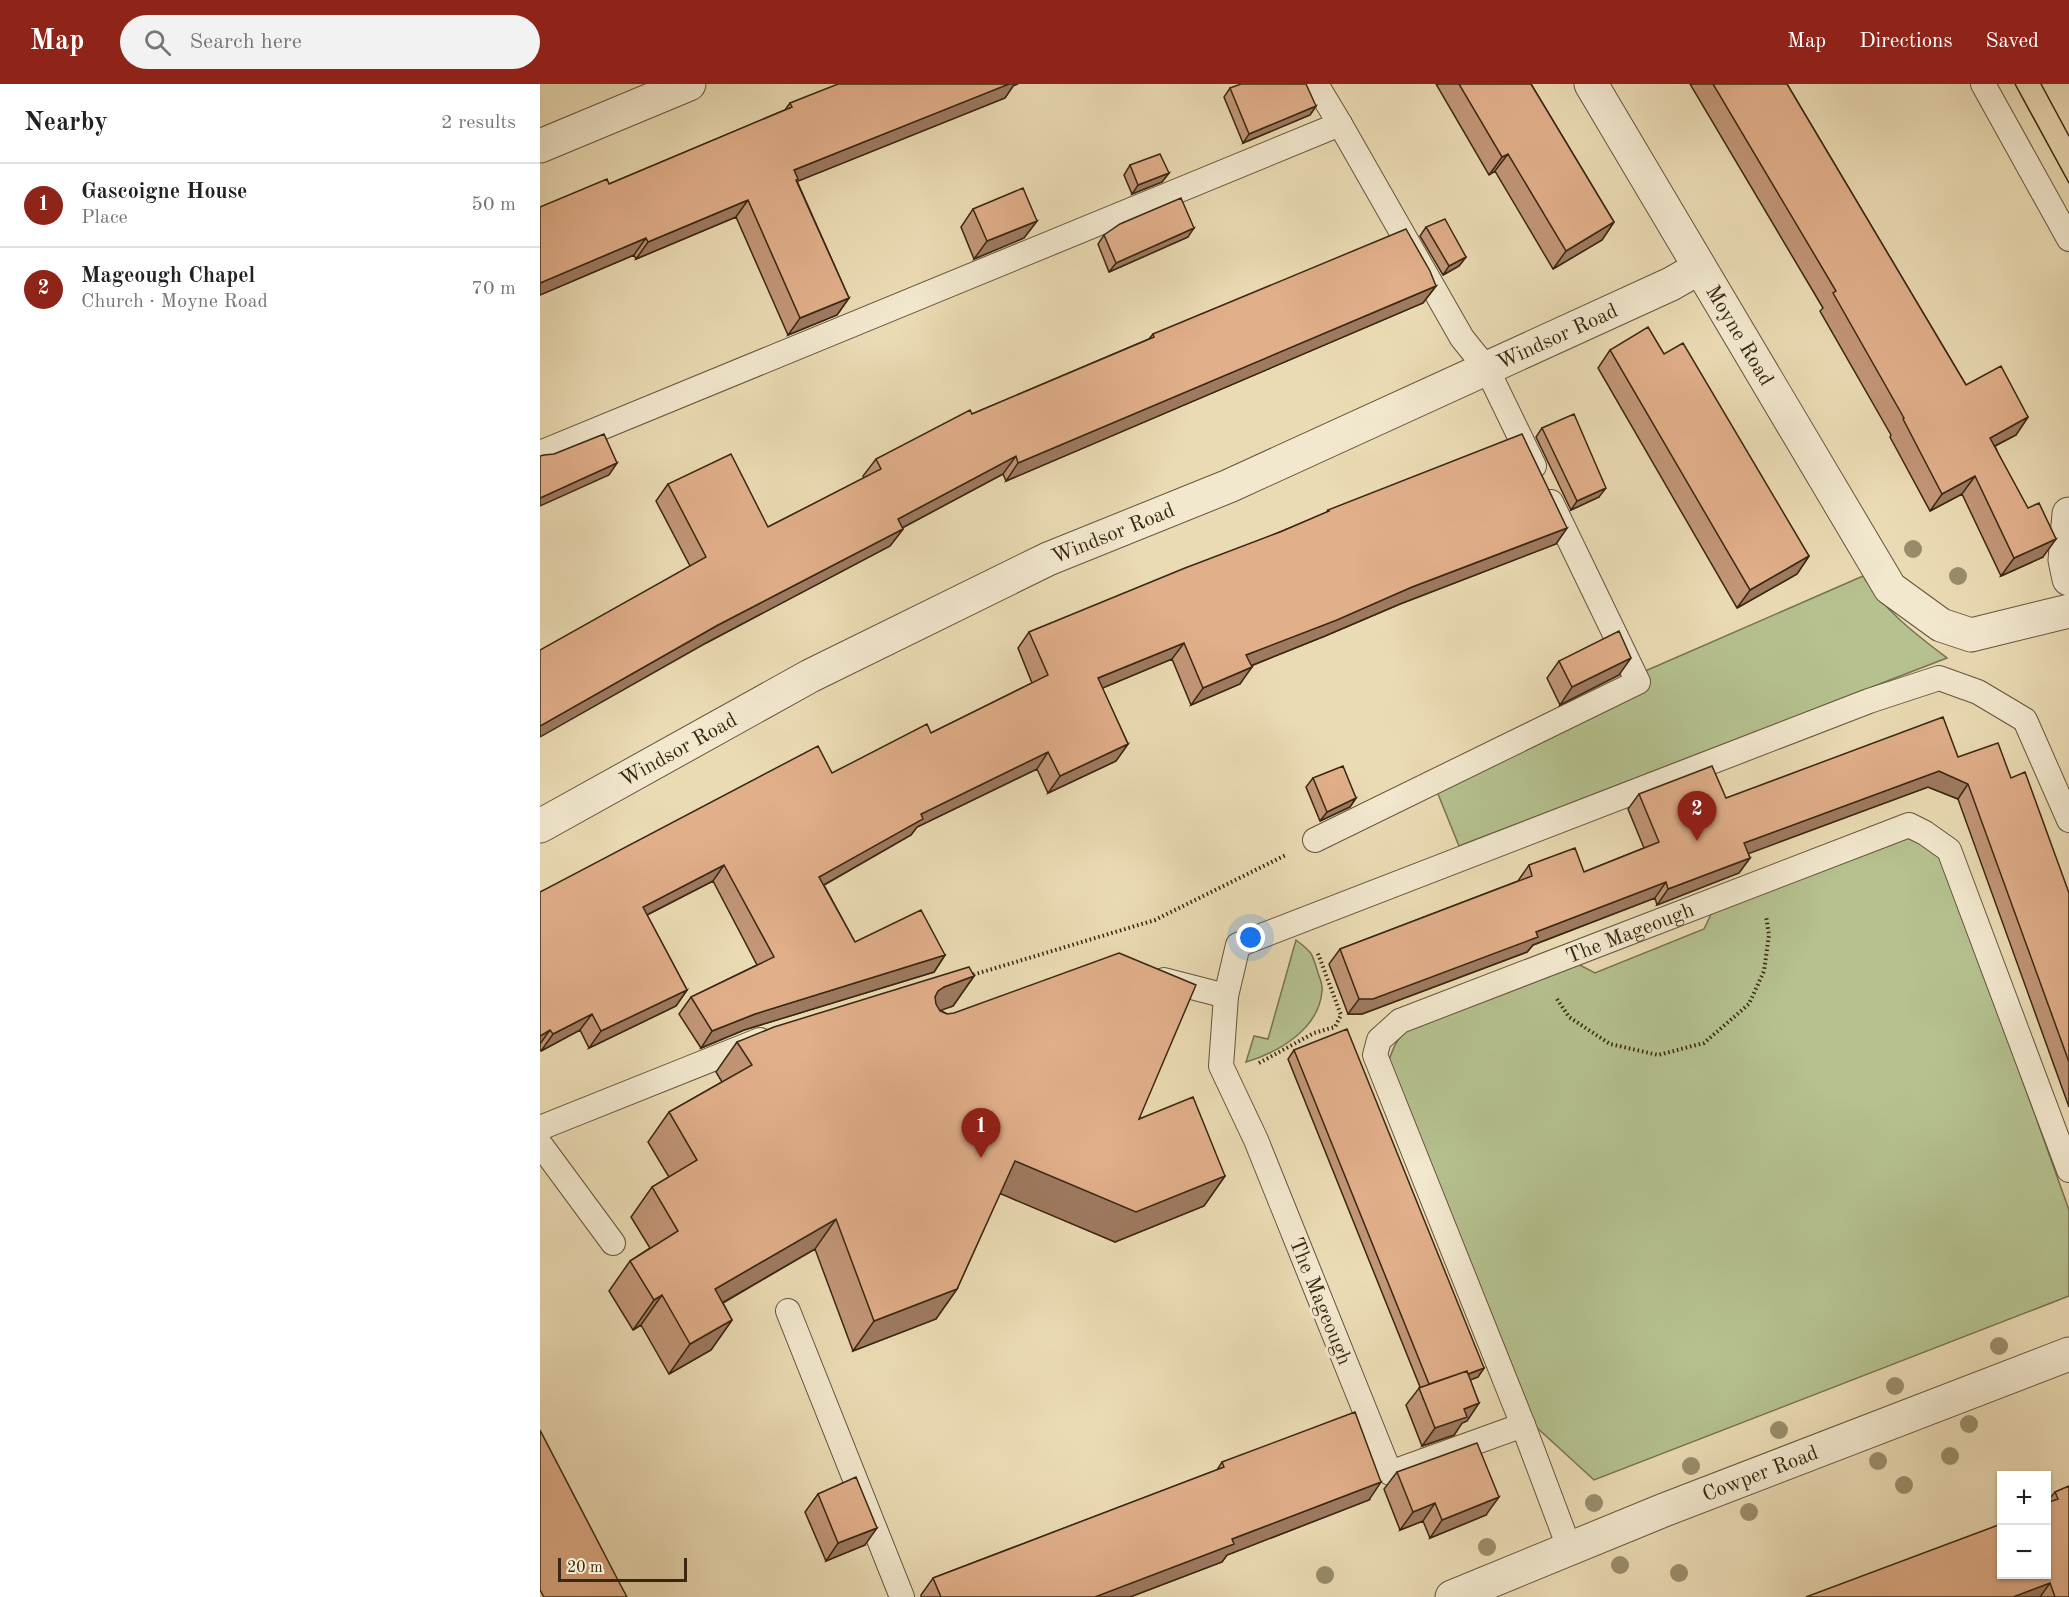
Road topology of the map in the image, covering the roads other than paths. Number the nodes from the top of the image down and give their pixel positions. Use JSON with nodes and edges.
{"nodes":[{"id":1,"x":689,"y":84,"type":"edge"},
{"id":2,"x":1316,"y":84,"type":"edge"},
{"id":3,"x":1591,"y":84,"type":"edge"},
{"id":4,"x":1983,"y":84,"type":"edge"},
{"id":5,"x":1340,"y":124,"type":"junction"},
{"id":6,"x":540,"y":146,"type":"edge"},
{"id":7,"x":2069,"y":239,"type":"edge"},
{"id":8,"x":1699,"y":268,"type":"junction"},
{"id":9,"x":1487,"y":369,"type":"junction"},
{"id":10,"x":540,"y":453,"type":"edge"},
{"id":11,"x":2069,"y":514,"type":"edge"},
{"id":12,"x":2069,"y":579,"type":"edge"},
{"id":13,"x":2069,"y":611,"type":"edge"},
{"id":14,"x":2069,"y":820,"type":"edge"},
{"id":15,"x":540,"y":826,"type":"edge"},
{"id":16,"x":1315,"y":840,"type":"road end"},
{"id":17,"x":1138,"y":974,"type":"edge"},
{"id":18,"x":1226,"y":996,"type":"junction"},
{"id":19,"x":780,"y":1034,"type":"edge"},
{"id":20,"x":540,"y":1128,"type":"edge"},
{"id":21,"x":540,"y":1144,"type":"edge"},
{"id":22,"x":2069,"y":1170,"type":"edge"},
{"id":23,"x":613,"y":1243,"type":"dead end"},
{"id":24,"x":788,"y":1311,"type":"dead end"},
{"id":25,"x":2069,"y":1354,"type":"edge"},
{"id":26,"x":1523,"y":1425,"type":"junction"},
{"id":27,"x":1570,"y":1550,"type":"junction"},
{"id":28,"x":903,"y":1597,"type":"edge"},
{"id":29,"x":1452,"y":1597,"type":"edge"}],
"edges":[{"from":1,"to":6,"type":"street"},
{"from":2,"to":5,"type":"lane"},
{"from":3,"to":8,"type":"street","name":"Moyne Road"},
{"from":4,"to":7,"type":"lane"},
{"from":5,"to":9,"type":"lane"},
{"from":5,"to":10,"type":"lane"},
{"from":8,"to":9,"type":"street","name":"Windsor Road"},
{"from":8,"to":13,"type":"street","name":"Moyne Road"},
{"from":9,"to":15,"type":"street","name":"Windsor Road"},
{"from":9,"to":16,"type":"lane"},
{"from":11,"to":12,"type":"street"},
{"from":14,"to":18,"type":"lane","name":"The Mageough"},
{"from":17,"to":18,"type":"lane"},
{"from":18,"to":26,"type":"lane","name":"The Mageough"},
{"from":19,"to":20,"type":"lane"},
{"from":21,"to":23,"type":"lane"},
{"from":22,"to":26,"type":"lane","name":"The Mageough"},
{"from":24,"to":28,"type":"lane"},
{"from":25,"to":27,"type":"street","name":"Cowper Road"},
{"from":26,"to":27,"type":"lane","name":"The Mageough"},
{"from":27,"to":29,"type":"street","name":"Cowper Road"}]}
